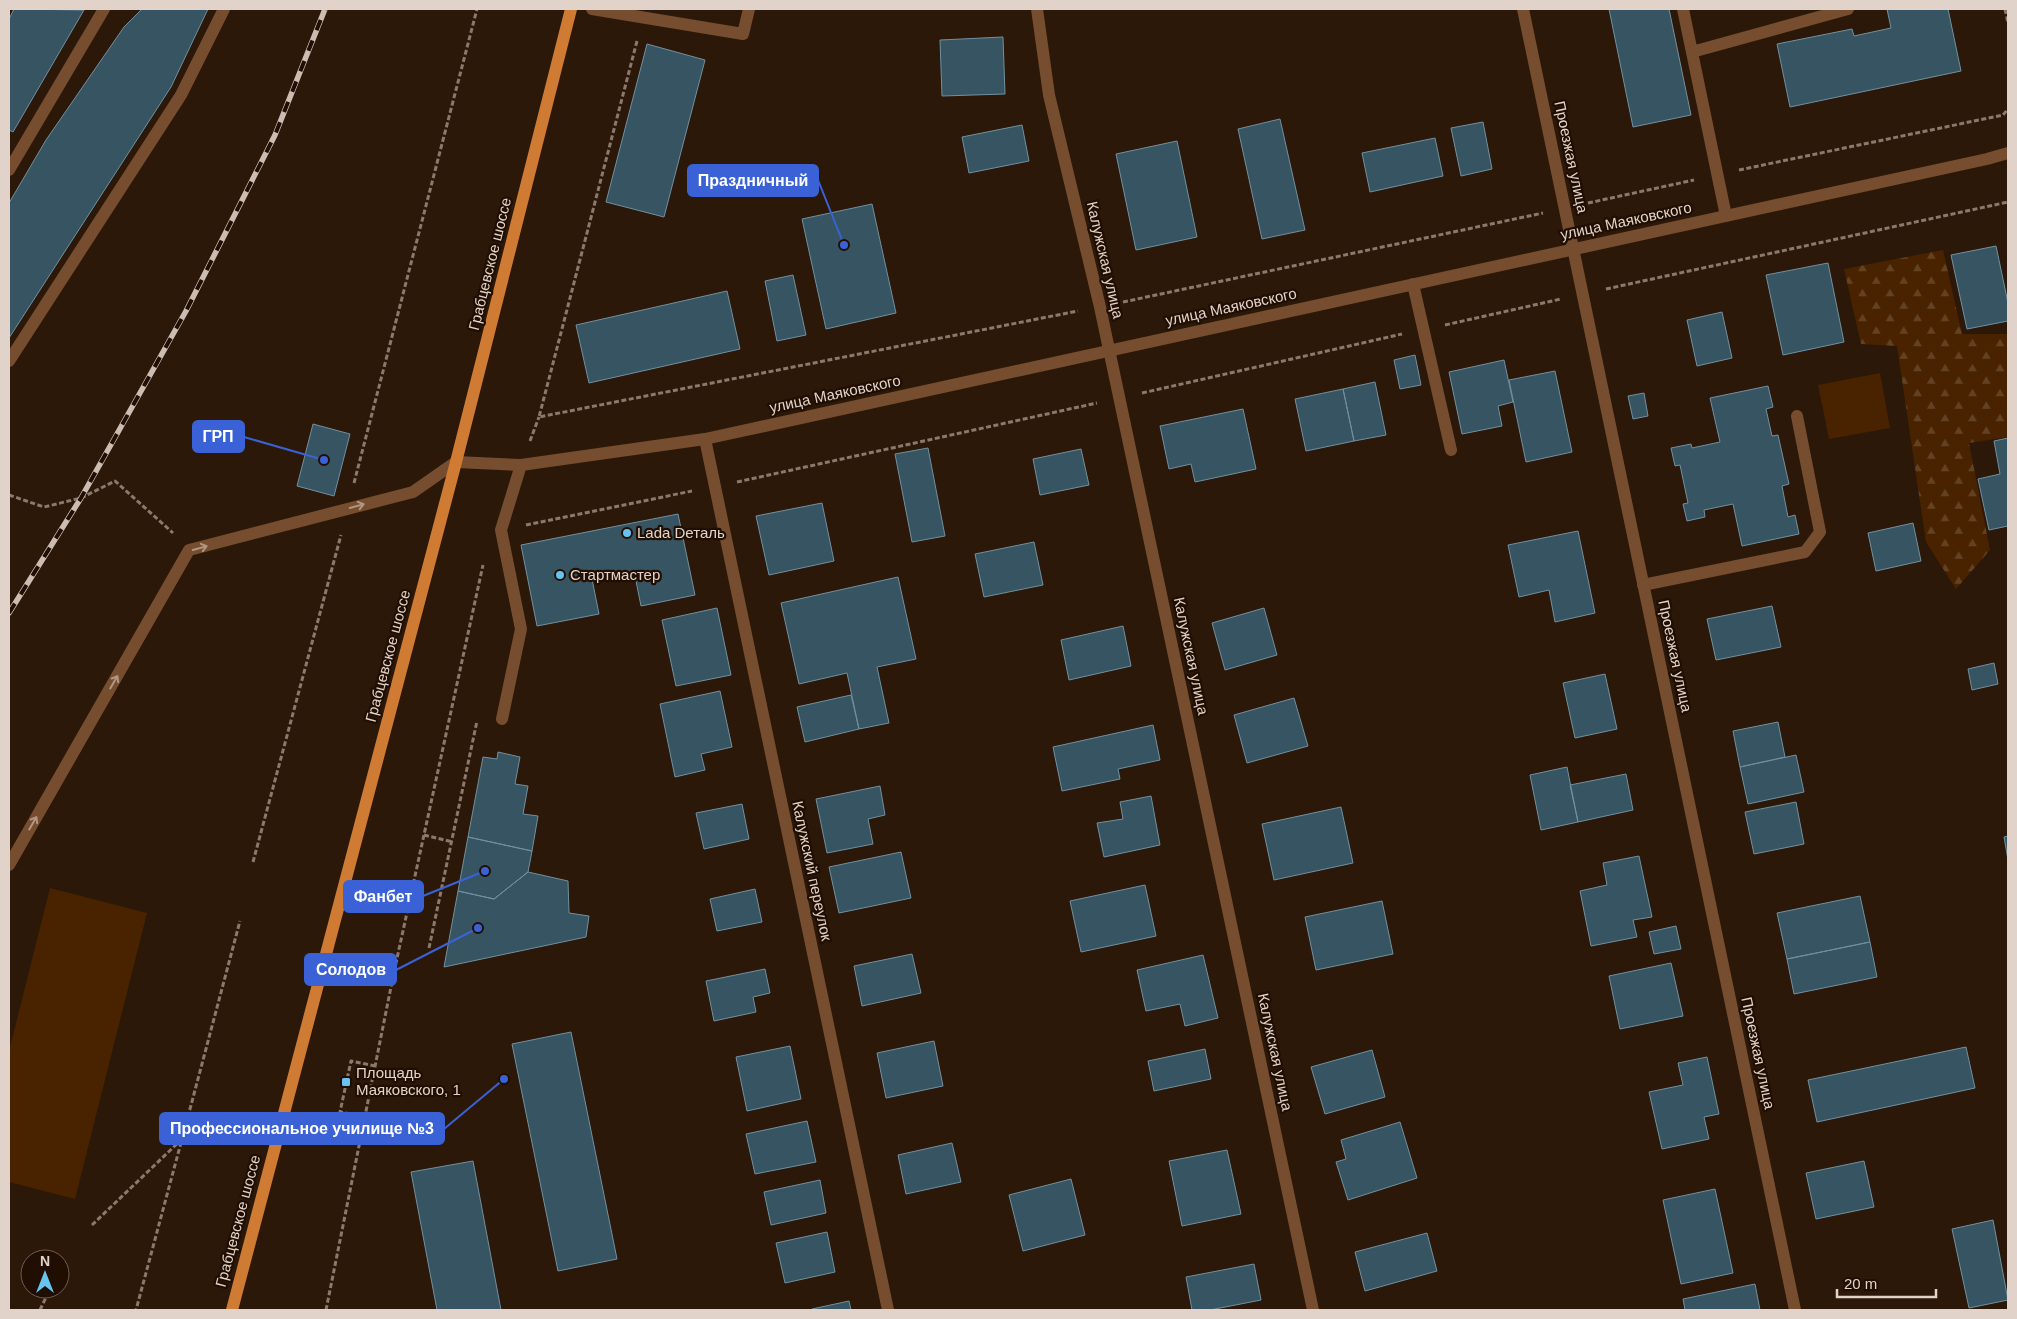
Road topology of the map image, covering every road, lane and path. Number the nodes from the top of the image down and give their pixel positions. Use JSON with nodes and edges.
{"nodes":[{"id":1,"x":104,"y":9,"type":"edge"},
{"id":2,"x":224,"y":9,"type":"edge"},
{"id":3,"x":477,"y":9,"type":"edge"},
{"id":4,"x":572,"y":9,"type":"edge"},
{"id":5,"x":592,"y":9,"type":"edge"},
{"id":6,"x":749,"y":9,"type":"edge"},
{"id":7,"x":1037,"y":9,"type":"edge"},
{"id":8,"x":1523,"y":9,"type":"edge"},
{"id":9,"x":1682,"y":9,"type":"edge"},
{"id":10,"x":1848,"y":9,"type":"edge"},
{"id":11,"x":2006,"y":9,"type":"edge"},
{"id":12,"x":643,"y":19,"type":"junction"},
{"id":13,"x":2008,"y":23,"type":"edge"},
{"id":14,"x":1692,"y":52,"type":"junction"},
{"id":15,"x":2008,"y":109,"type":"edge"},
{"id":16,"x":2008,"y":153,"type":"edge"},
{"id":17,"x":9,"y":170,"type":"edge"},
{"id":18,"x":1717,"y":175,"type":"junction"},
{"id":19,"x":2008,"y":202,"type":"edge"},
{"id":20,"x":1565,"y":208,"type":"junction"},
{"id":21,"x":1726,"y":216,"type":"junction"},
{"id":22,"x":1573,"y":249,"type":"junction"},
{"id":23,"x":1413,"y":284,"type":"junction"},
{"id":24,"x":1582,"y":294,"type":"junction"},
{"id":25,"x":1100,"y":307,"type":"junction"},
{"id":26,"x":1423,"y":330,"type":"junction"},
{"id":27,"x":1109,"y":350,"type":"junction"},
{"id":28,"x":9,"y":361,"type":"edge"},
{"id":29,"x":1119,"y":398,"type":"junction"},
{"id":30,"x":1797,"y":416,"type":"dead end"},
{"id":31,"x":705,"y":439,"type":"junction"},
{"id":32,"x":1451,"y":450,"type":"dead end"},
{"id":33,"x":456,"y":462,"type":"junction"},
{"id":34,"x":522,"y":466,"type":"junction"},
{"id":35,"x":715,"y":487,"type":"junction"},
{"id":36,"x":9,"y":495,"type":"edge"},
{"id":37,"x":348,"y":509,"type":"junction"},
{"id":38,"x":501,"y":530,"type":"junction"},
{"id":39,"x":189,"y":550,"type":"junction"},
{"id":40,"x":484,"y":559,"type":"dead end"},
{"id":41,"x":1643,"y":585,"type":"junction"},
{"id":42,"x":502,"y":720,"type":"dead end"},
{"id":43,"x":470,"y":752,"type":"dead end"},
{"id":44,"x":424,"y":835,"type":"junction"},
{"id":45,"x":453,"y":842,"type":"junction"},
{"id":46,"x":253,"y":862,"type":"dead end"},
{"id":47,"x":9,"y":865,"type":"edge"},
{"id":48,"x":240,"y":921,"type":"dead end"},
{"id":49,"x":429,"y":948,"type":"dead end"},
{"id":50,"x":375,"y":1066,"type":"junction"},
{"id":51,"x":365,"y":1118,"type":"junction"},
{"id":52,"x":182,"y":1139,"type":"junction"},
{"id":53,"x":92,"y":1225,"type":"dead end"},
{"id":54,"x":136,"y":1310,"type":"edge"},
{"id":55,"x":232,"y":1310,"type":"edge"},
{"id":56,"x":326,"y":1310,"type":"edge"},
{"id":57,"x":888,"y":1310,"type":"edge"},
{"id":58,"x":1314,"y":1310,"type":"edge"},
{"id":59,"x":1795,"y":1310,"type":"edge"}],
"edges":[{"from":1,"to":17,"type":"street"},
{"from":2,"to":28,"type":"street"},
{"from":3,"to":37,"type":"path"},
{"from":4,"to":33,"type":"main road","name":"Грабцевское шоссе"},
{"from":5,"to":12,"type":"street"},
{"from":6,"to":12,"type":"street"},
{"from":7,"to":25,"type":"street","name":"Калужская улица"},
{"from":8,"to":20,"type":"street","name":"Проезжая улица"},
{"from":9,"to":14,"type":"street"},
{"from":10,"to":14,"type":"street"},
{"from":11,"to":13,"type":"path"},
{"from":12,"to":25,"type":"path"},
{"from":14,"to":18,"type":"street"},
{"from":15,"to":18,"type":"path"},
{"from":16,"to":21,"type":"street","name":"улица Маяковского"},
{"from":18,"to":20,"type":"path"},
{"from":18,"to":21,"type":"street"},
{"from":19,"to":24,"type":"path"},
{"from":20,"to":22,"type":"street","name":"Проезжая улица"},
{"from":20,"to":25,"type":"path"},
{"from":21,"to":22,"type":"street","name":"улица Маяковского"},
{"from":22,"to":23,"type":"street","name":"улица Маяковского"},
{"from":22,"to":24,"type":"street","name":"Проезжая улица"},
{"from":23,"to":26,"type":"street"},
{"from":23,"to":27,"type":"street","name":"улица Маяковского"},
{"from":24,"to":26,"type":"path"},
{"from":24,"to":41,"type":"street","name":"Проезжая улица"},
{"from":25,"to":27,"type":"street","name":"Калужская улица"},
{"from":26,"to":29,"type":"path"},
{"from":26,"to":32,"type":"street"},
{"from":27,"to":29,"type":"street","name":"Калужская улица"},
{"from":27,"to":31,"type":"street","name":"улица Маяковского"},
{"from":29,"to":35,"type":"path"},
{"from":29,"to":58,"type":"street","name":"Калужская улица"},
{"from":30,"to":41,"type":"street"},
{"from":31,"to":34,"type":"street","name":"улица Маяковского"},
{"from":31,"to":35,"type":"street","name":"Калужский переулок"},
{"from":33,"to":34,"type":"street","name":"улица Маяковского"},
{"from":37,"to":33,"type":"street","one_way":true},
{"from":33,"to":55,"type":"main road","name":"Грабцевское шоссе"},
{"from":34,"to":38,"type":"street"},
{"from":35,"to":38,"type":"path"},
{"from":35,"to":57,"type":"street","name":"Калужский переулок"},
{"from":36,"to":39,"type":"path"},
{"from":39,"to":37,"type":"street","one_way":true},
{"from":37,"to":46,"type":"path"},
{"from":38,"to":42,"type":"street"},
{"from":47,"to":39,"type":"street","one_way":true},
{"from":40,"to":44,"type":"path"},
{"from":41,"to":59,"type":"street","name":"Проезжая улица"},
{"from":43,"to":45,"type":"path"},
{"from":44,"to":45,"type":"path"},
{"from":44,"to":50,"type":"path"},
{"from":45,"to":49,"type":"path"},
{"from":48,"to":52,"type":"path"},
{"from":50,"to":51,"type":"path"},
{"from":50,"to":51,"type":"path"},
{"from":51,"to":56,"type":"path"},
{"from":52,"to":53,"type":"path"},
{"from":52,"to":54,"type":"path"}]}
